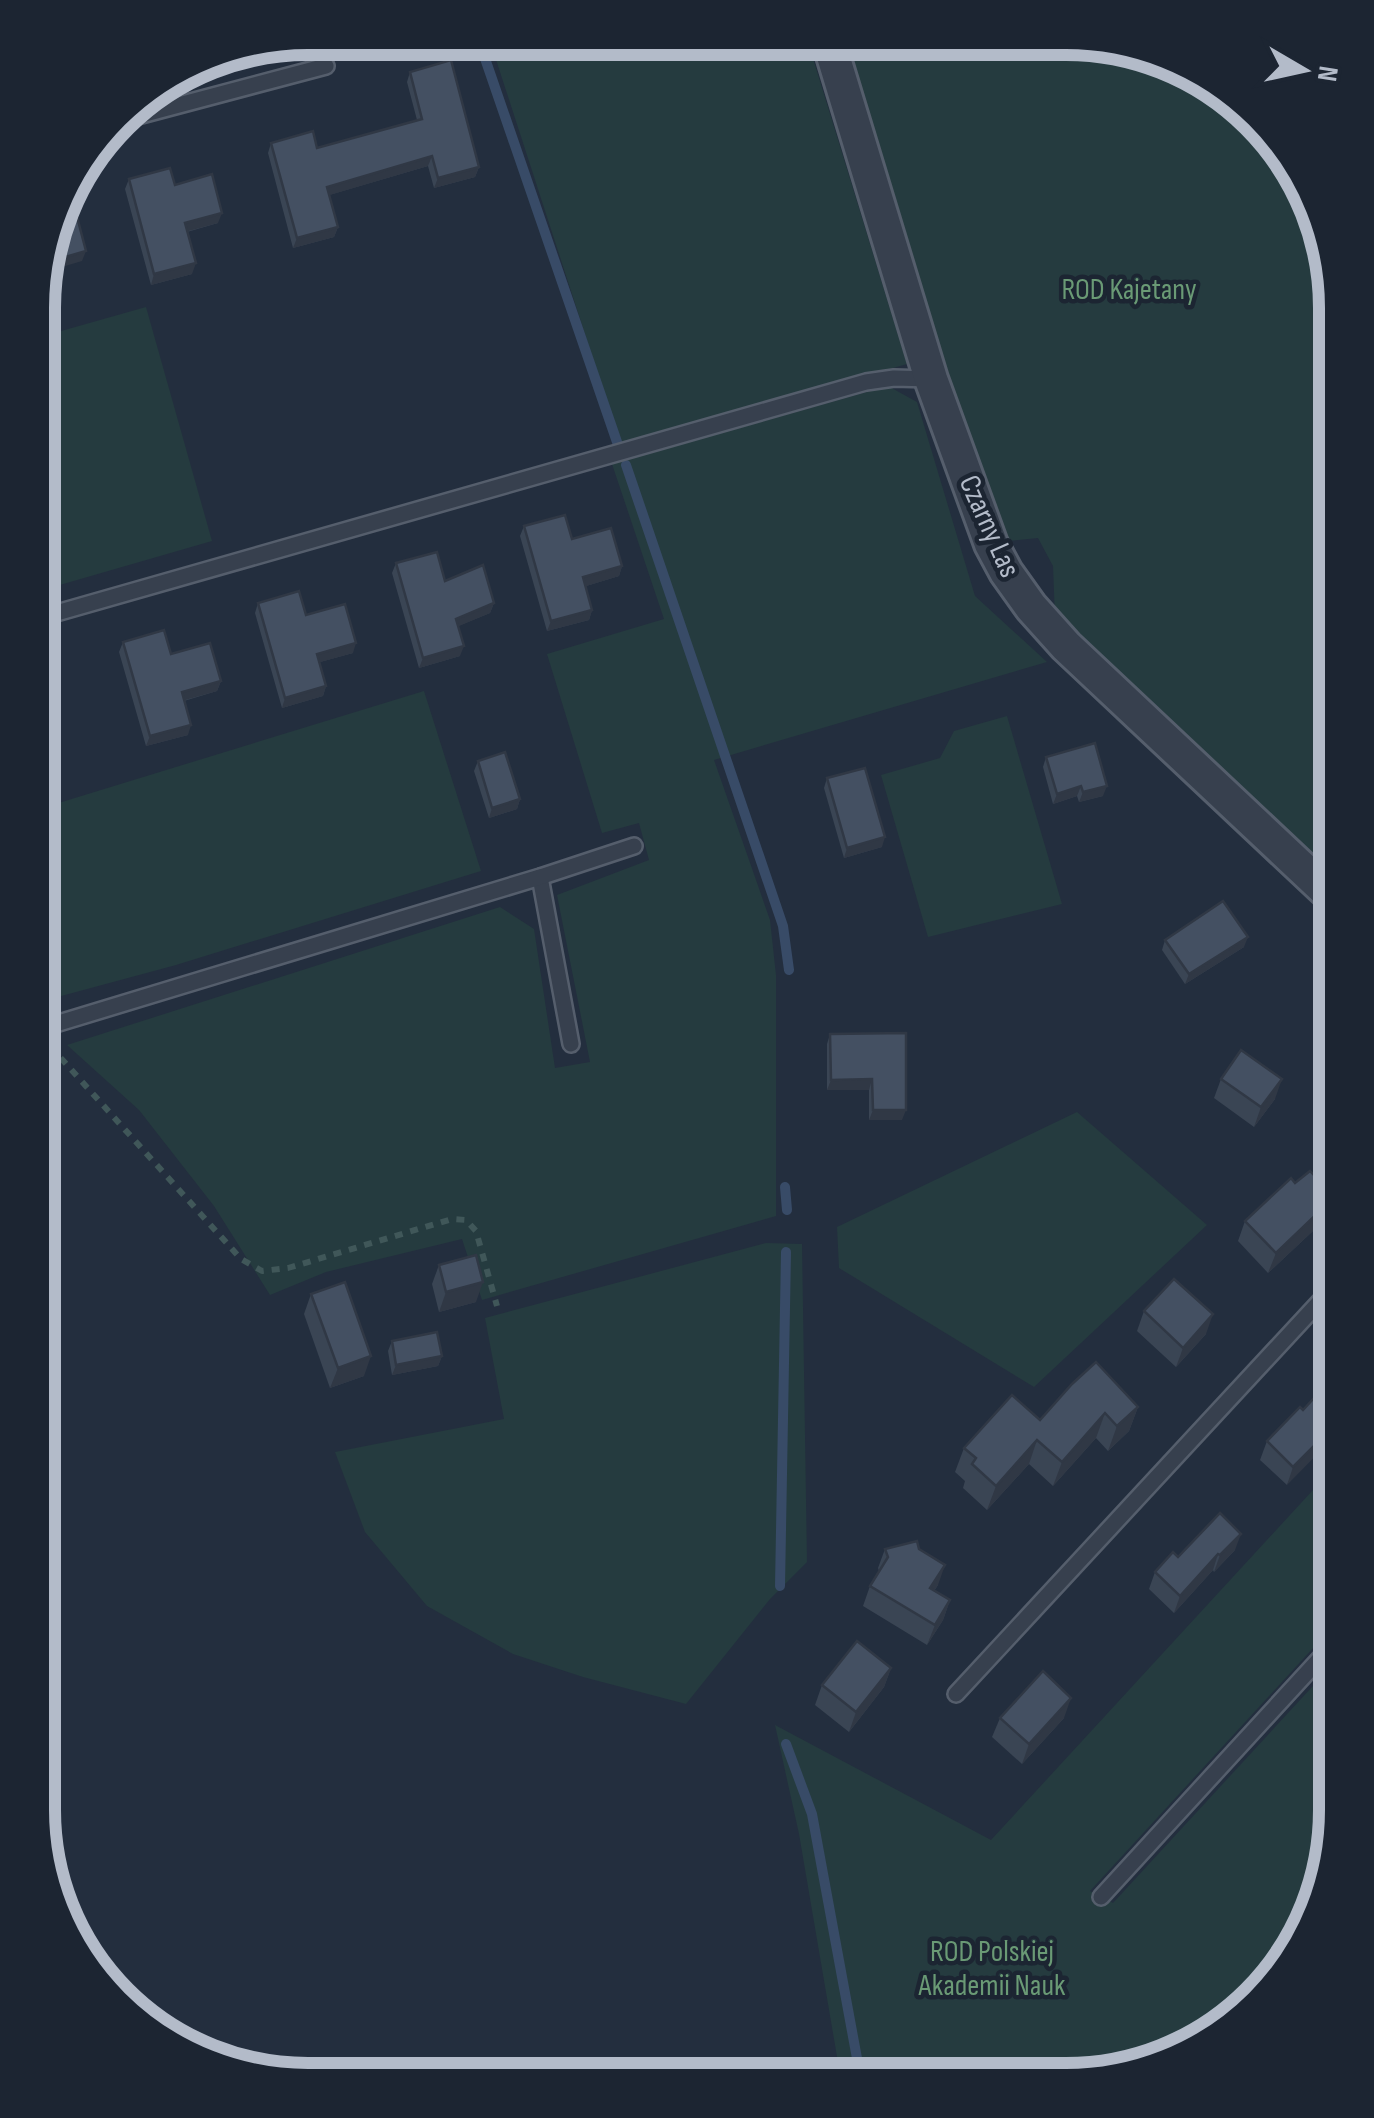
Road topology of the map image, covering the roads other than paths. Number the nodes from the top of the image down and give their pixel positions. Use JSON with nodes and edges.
{"nodes":[{"id":1,"x":833,"y":55,"type":"edge"},
{"id":2,"x":326,"y":66,"type":"dead end"},
{"id":3,"x":146,"y":114,"type":"edge"},
{"id":4,"x":932,"y":379,"type":"junction"},
{"id":5,"x":55,"y":613,"type":"edge"},
{"id":6,"x":634,"y":846,"type":"dead end"},
{"id":7,"x":540,"y":877,"type":"junction"},
{"id":8,"x":1319,"y":884,"type":"edge"},
{"id":9,"x":55,"y":1027,"type":"edge"},
{"id":10,"x":572,"y":1044,"type":"dead end"},
{"id":11,"x":1318,"y":1303,"type":"edge"},
{"id":12,"x":1318,"y":1661,"type":"edge"},
{"id":13,"x":956,"y":1694,"type":"dead end"},
{"id":14,"x":1102,"y":1897,"type":"dead end"}],
"edges":[{"from":1,"to":4,"type":"street","name":"Czarny Las"},
{"from":2,"to":3,"type":"lane"},
{"from":4,"to":5,"type":"lane"},
{"from":4,"to":8,"type":"street","name":"Czarny Las"},
{"from":6,"to":7,"type":"lane"},
{"from":7,"to":9,"type":"lane"},
{"from":7,"to":10,"type":"lane"},
{"from":11,"to":13,"type":"lane"},
{"from":12,"to":14,"type":"lane"}]}
